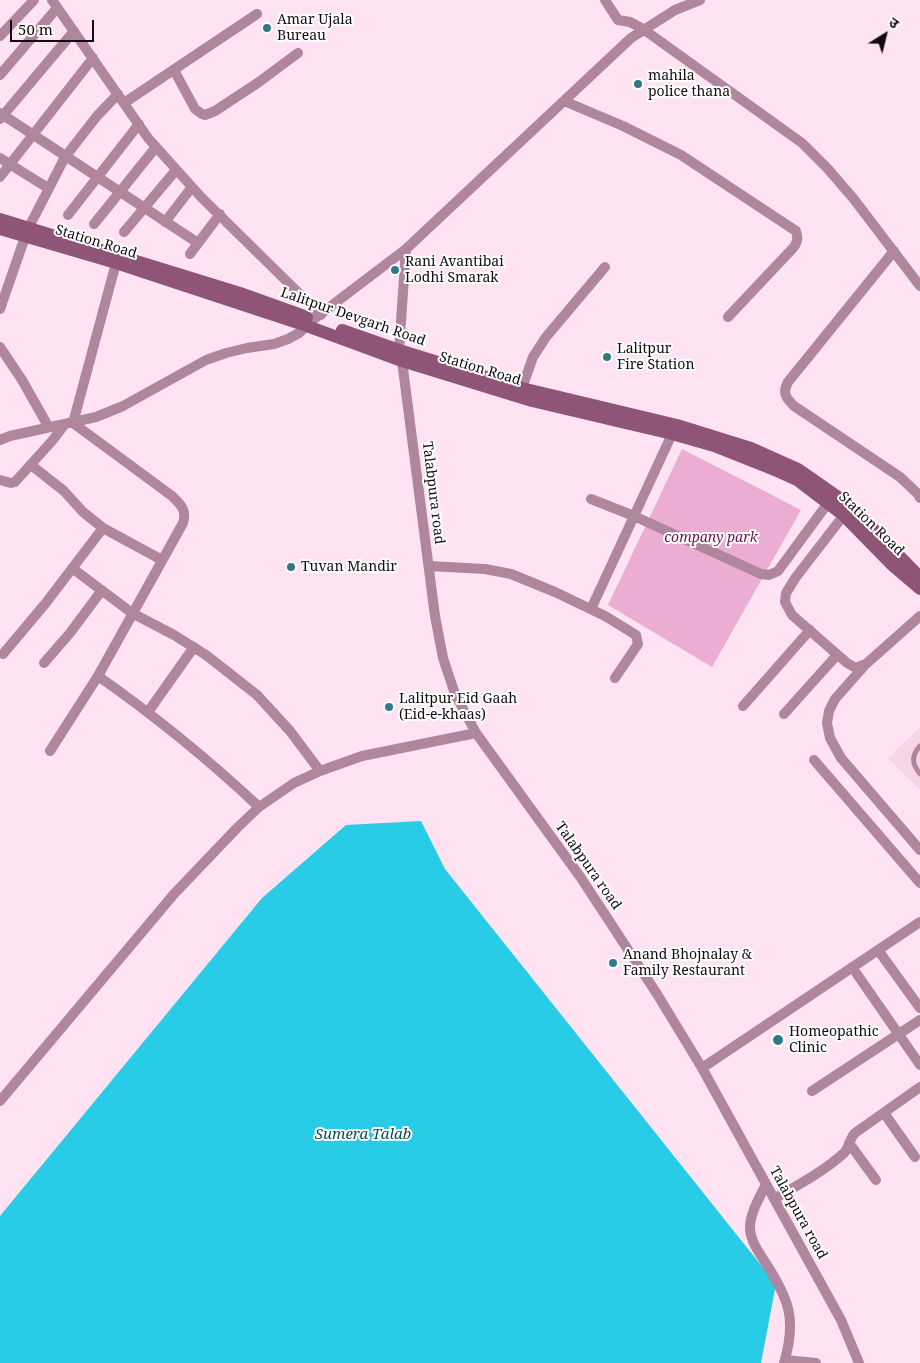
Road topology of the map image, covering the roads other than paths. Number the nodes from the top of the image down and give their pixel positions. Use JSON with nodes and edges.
{"nodes":[{"id":1,"x":34,"y":0,"type":"edge"},
{"id":2,"x":605,"y":0,"type":"edge"},
{"id":3,"x":700,"y":0,"type":"edge"},
{"id":4,"x":55,"y":4,"type":"edge"},
{"id":5,"x":677,"y":5,"type":"edge"},
{"id":6,"x":257,"y":14,"type":"dead end"},
{"id":7,"x":643,"y":29,"type":"junction"},
{"id":8,"x":74,"y":31,"type":"junction"},
{"id":9,"x":0,"y":36,"type":"edge"},
{"id":10,"x":298,"y":53,"type":"dead end"},
{"id":11,"x":93,"y":58,"type":"junction"},
{"id":12,"x":174,"y":70,"type":"junction"},
{"id":13,"x":0,"y":75,"type":"edge"},
{"id":14,"x":118,"y":94,"type":"junction"},
{"id":15,"x":564,"y":101,"type":"junction"},
{"id":16,"x":124,"y":103,"type":"junction"},
{"id":17,"x":1,"y":116,"type":"edge"},
{"id":18,"x":139,"y":124,"type":"junction"},
{"id":19,"x":33,"y":136,"type":"junction"},
{"id":20,"x":156,"y":147,"type":"junction"},
{"id":21,"x":65,"y":157,"type":"junction"},
{"id":22,"x":0,"y":158,"type":"edge"},
{"id":23,"x":10,"y":164,"type":"junction"},
{"id":24,"x":176,"y":170,"type":"junction"},
{"id":25,"x":0,"y":177,"type":"edge"},
{"id":26,"x":97,"y":178,"type":"junction"},
{"id":27,"x":192,"y":186,"type":"junction"},
{"id":28,"x":48,"y":188,"type":"junction"},
{"id":29,"x":119,"y":192,"type":"junction"},
{"id":30,"x":144,"y":208,"type":"junction"},
{"id":31,"x":220,"y":214,"type":"junction"},
{"id":32,"x":68,"y":215,"type":"dead end"},
{"id":33,"x":0,"y":219,"type":"edge"},
{"id":34,"x":165,"y":222,"type":"junction"},
{"id":35,"x":94,"y":224,"type":"dead end"},
{"id":36,"x":0,"y":229,"type":"edge"},
{"id":37,"x":27,"y":232,"type":"junction"},
{"id":38,"x":124,"y":232,"type":"dead end"},
{"id":39,"x":198,"y":243,"type":"junction"},
{"id":40,"x":406,"y":249,"type":"junction"},
{"id":41,"x":894,"y":251,"type":"junction"},
{"id":42,"x":190,"y":254,"type":"dead end"},
{"id":43,"x":116,"y":263,"type":"junction"},
{"id":44,"x":605,"y":267,"type":"dead end"},
{"id":45,"x":920,"y":286,"type":"edge"},
{"id":46,"x":0,"y":309,"type":"edge"},
{"id":47,"x":728,"y":317,"type":"dead end"},
{"id":48,"x":314,"y":320,"type":"junction"},
{"id":49,"x":0,"y":348,"type":"edge"},
{"id":50,"x":401,"y":356,"type":"junction"},
{"id":51,"x":522,"y":388,"type":"junction"},
{"id":52,"x":69,"y":423,"type":"junction"},
{"id":53,"x":48,"y":426,"type":"junction"},
{"id":54,"x":672,"y":434,"type":"junction"},
{"id":55,"x":0,"y":440,"type":"edge"},
{"id":56,"x":30,"y":465,"type":"junction"},
{"id":57,"x":0,"y":480,"type":"edge"},
{"id":58,"x":920,"y":498,"type":"edge"},
{"id":59,"x":590,"y":499,"type":"dead end"},
{"id":60,"x":828,"y":503,"type":"junction"},
{"id":61,"x":847,"y":510,"type":"junction"},
{"id":62,"x":634,"y":516,"type":"junction"},
{"id":63,"x":103,"y":528,"type":"junction"},
{"id":64,"x":162,"y":560,"type":"junction"},
{"id":65,"x":429,"y":566,"type":"junction"},
{"id":66,"x":72,"y":568,"type":"junction"},
{"id":67,"x":920,"y":576,"type":"edge"},
{"id":68,"x":920,"y":589,"type":"edge"},
{"id":69,"x":102,"y":590,"type":"junction"},
{"id":70,"x":591,"y":609,"type":"junction"},
{"id":71,"x":132,"y":613,"type":"junction"},
{"id":72,"x":920,"y":616,"type":"edge"},
{"id":73,"x":810,"y":630,"type":"junction"},
{"id":74,"x":194,"y":647,"type":"junction"},
{"id":75,"x":3,"y":654,"type":"dead end"},
{"id":76,"x":838,"y":655,"type":"junction"},
{"id":77,"x":44,"y":663,"type":"dead end"},
{"id":78,"x":866,"y":664,"type":"junction"},
{"id":79,"x":98,"y":676,"type":"junction"},
{"id":80,"x":615,"y":678,"type":"dead end"},
{"id":81,"x":742,"y":706,"type":"dead end"},
{"id":82,"x":148,"y":712,"type":"junction"},
{"id":83,"x":784,"y":714,"type":"dead end"},
{"id":84,"x":476,"y":733,"type":"junction"},
{"id":85,"x":920,"y":746,"type":"edge"},
{"id":86,"x":50,"y":751,"type":"dead end"},
{"id":87,"x":814,"y":760,"type":"dead end"},
{"id":88,"x":320,"y":771,"type":"junction"},
{"id":89,"x":920,"y":774,"type":"edge"},
{"id":90,"x":259,"y":807,"type":"junction"},
{"id":91,"x":920,"y":850,"type":"edge"},
{"id":92,"x":920,"y":883,"type":"edge"},
{"id":93,"x":920,"y":922,"type":"edge"},
{"id":94,"x":878,"y":950,"type":"junction"},
{"id":95,"x":852,"y":967,"type":"junction"},
{"id":96,"x":920,"y":1008,"type":"edge"},
{"id":97,"x":920,"y":1020,"type":"edge"},
{"id":98,"x":898,"y":1035,"type":"junction"},
{"id":99,"x":920,"y":1065,"type":"edge"},
{"id":100,"x":702,"y":1068,"type":"junction"},
{"id":101,"x":920,"y":1087,"type":"edge"},
{"id":102,"x":812,"y":1091,"type":"dead end"},
{"id":103,"x":0,"y":1101,"type":"edge"},
{"id":104,"x":884,"y":1113,"type":"junction"},
{"id":105,"x":849,"y":1143,"type":"junction"},
{"id":106,"x":915,"y":1157,"type":"dead end"},
{"id":107,"x":876,"y":1180,"type":"dead end"},
{"id":108,"x":766,"y":1184,"type":"junction"},
{"id":109,"x":774,"y":1199,"type":"junction"},
{"id":110,"x":785,"y":1361,"type":"edge"},
{"id":111,"x":816,"y":1363,"type":"edge"},
{"id":112,"x":859,"y":1363,"type":"edge"}],
"edges":[{"from":1,"to":9,"type":"street"},
{"from":2,"to":7,"type":"street"},
{"from":3,"to":5,"type":"street"},
{"from":4,"to":8,"type":"street"},
{"from":4,"to":13,"type":"street"},
{"from":5,"to":7,"type":"street"},
{"from":6,"to":12,"type":"street"},
{"from":7,"to":15,"type":"street"},
{"from":7,"to":41,"type":"street"},
{"from":8,"to":11,"type":"street"},
{"from":8,"to":17,"type":"street"},
{"from":10,"to":12,"type":"street"},
{"from":11,"to":14,"type":"street"},
{"from":11,"to":19,"type":"street"},
{"from":12,"to":16,"type":"street"},
{"from":14,"to":16,"type":"street"},
{"from":14,"to":21,"type":"street"},
{"from":15,"to":40,"type":"street"},
{"from":15,"to":47,"type":"street"},
{"from":16,"to":18,"type":"street"},
{"from":17,"to":19,"type":"street"},
{"from":18,"to":20,"type":"street"},
{"from":18,"to":26,"type":"street"},
{"from":19,"to":21,"type":"street"},
{"from":19,"to":23,"type":"street"},
{"from":20,"to":24,"type":"street"},
{"from":20,"to":29,"type":"street"},
{"from":21,"to":26,"type":"street"},
{"from":21,"to":28,"type":"street"},
{"from":22,"to":23,"type":"street"},
{"from":23,"to":25,"type":"street"},
{"from":23,"to":28,"type":"street"},
{"from":24,"to":27,"type":"street"},
{"from":24,"to":30,"type":"street"},
{"from":26,"to":29,"type":"street"},
{"from":26,"to":32,"type":"street"},
{"from":27,"to":31,"type":"street"},
{"from":27,"to":34,"type":"street"},
{"from":28,"to":37,"type":"street"},
{"from":29,"to":30,"type":"street"},
{"from":29,"to":35,"type":"street"},
{"from":30,"to":34,"type":"street"},
{"from":30,"to":38,"type":"street"},
{"from":31,"to":39,"type":"street"},
{"from":31,"to":48,"type":"street"},
{"from":33,"to":37,"type":"main road","name":"Lalitpur Devgarh Road"},
{"from":34,"to":39,"type":"street"},
{"from":36,"to":37,"type":"main road","name":"Station Road"},
{"from":37,"to":43,"type":"main road","name":"Station Road"},
{"from":37,"to":46,"type":"street"},
{"from":37,"to":48,"type":"main road","name":"Lalitpur Devgarh Road"},
{"from":39,"to":42,"type":"street"},
{"from":40,"to":48,"type":"street"},
{"from":40,"to":50,"type":"street","name":"Talabpura road"},
{"from":41,"to":45,"type":"street"},
{"from":41,"to":58,"type":"street"},
{"from":43,"to":48,"type":"main road","name":"Station Road"},
{"from":43,"to":52,"type":"street"},
{"from":44,"to":51,"type":"street"},
{"from":48,"to":50,"type":"main road","name":"Lalitpur Devgarh Road"},
{"from":48,"to":52,"type":"street"},
{"from":49,"to":53,"type":"street"},
{"from":50,"to":51,"type":"main road","name":"Lalitpur Devgarh Road"},
{"from":50,"to":54,"type":"main road","name":"Station Road"},
{"from":50,"to":65,"type":"street","name":"Talabpura road"},
{"from":51,"to":61,"type":"main road","name":"Lalitpur Devgarh Road"},
{"from":52,"to":53,"type":"street"},
{"from":52,"to":56,"type":"street"},
{"from":52,"to":64,"type":"street"},
{"from":53,"to":55,"type":"street"},
{"from":54,"to":60,"type":"main road","name":"Station Road"},
{"from":54,"to":62,"type":"street"},
{"from":56,"to":57,"type":"street"},
{"from":56,"to":63,"type":"street"},
{"from":59,"to":62,"type":"street"},
{"from":60,"to":61,"type":"main road","name":"Station Road"},
{"from":60,"to":62,"type":"street"},
{"from":61,"to":67,"type":"main road","name":"Lalitpur Devgarh Road"},
{"from":61,"to":68,"type":"main road","name":"Station Road"},
{"from":61,"to":73,"type":"street"},
{"from":62,"to":70,"type":"street"},
{"from":63,"to":64,"type":"street"},
{"from":63,"to":66,"type":"street"},
{"from":64,"to":71,"type":"street"},
{"from":65,"to":70,"type":"street"},
{"from":65,"to":84,"type":"street","name":"Talabpura road"},
{"from":66,"to":69,"type":"street"},
{"from":66,"to":75,"type":"street"},
{"from":69,"to":71,"type":"street"},
{"from":69,"to":77,"type":"street"},
{"from":70,"to":80,"type":"street"},
{"from":71,"to":74,"type":"street"},
{"from":71,"to":79,"type":"street"},
{"from":72,"to":78,"type":"street"},
{"from":73,"to":76,"type":"street"},
{"from":73,"to":81,"type":"street"},
{"from":74,"to":82,"type":"street"},
{"from":74,"to":88,"type":"street"},
{"from":76,"to":78,"type":"street"},
{"from":76,"to":83,"type":"street"},
{"from":78,"to":91,"type":"street"},
{"from":79,"to":82,"type":"street"},
{"from":79,"to":86,"type":"street"},
{"from":82,"to":90,"type":"street"},
{"from":84,"to":88,"type":"street"},
{"from":84,"to":100,"type":"street","name":"Talabpura road"},
{"from":85,"to":89,"type":"lane"},
{"from":87,"to":92,"type":"street"},
{"from":88,"to":90,"type":"street"},
{"from":90,"to":103,"type":"street"},
{"from":93,"to":94,"type":"street"},
{"from":94,"to":95,"type":"street"},
{"from":94,"to":96,"type":"street"},
{"from":95,"to":98,"type":"street"},
{"from":95,"to":100,"type":"street"},
{"from":97,"to":98,"type":"street"},
{"from":98,"to":99,"type":"street"},
{"from":98,"to":102,"type":"street"},
{"from":100,"to":108,"type":"street","name":"Talabpura road"},
{"from":101,"to":104,"type":"street"},
{"from":104,"to":105,"type":"street"},
{"from":104,"to":106,"type":"street"},
{"from":105,"to":107,"type":"street"},
{"from":105,"to":109,"type":"street"},
{"from":108,"to":109,"type":"street","name":"Talabpura road"},
{"from":108,"to":110,"type":"street"},
{"from":109,"to":112,"type":"street","name":"Talabpura road"},
{"from":110,"to":111,"type":"street"}]}
